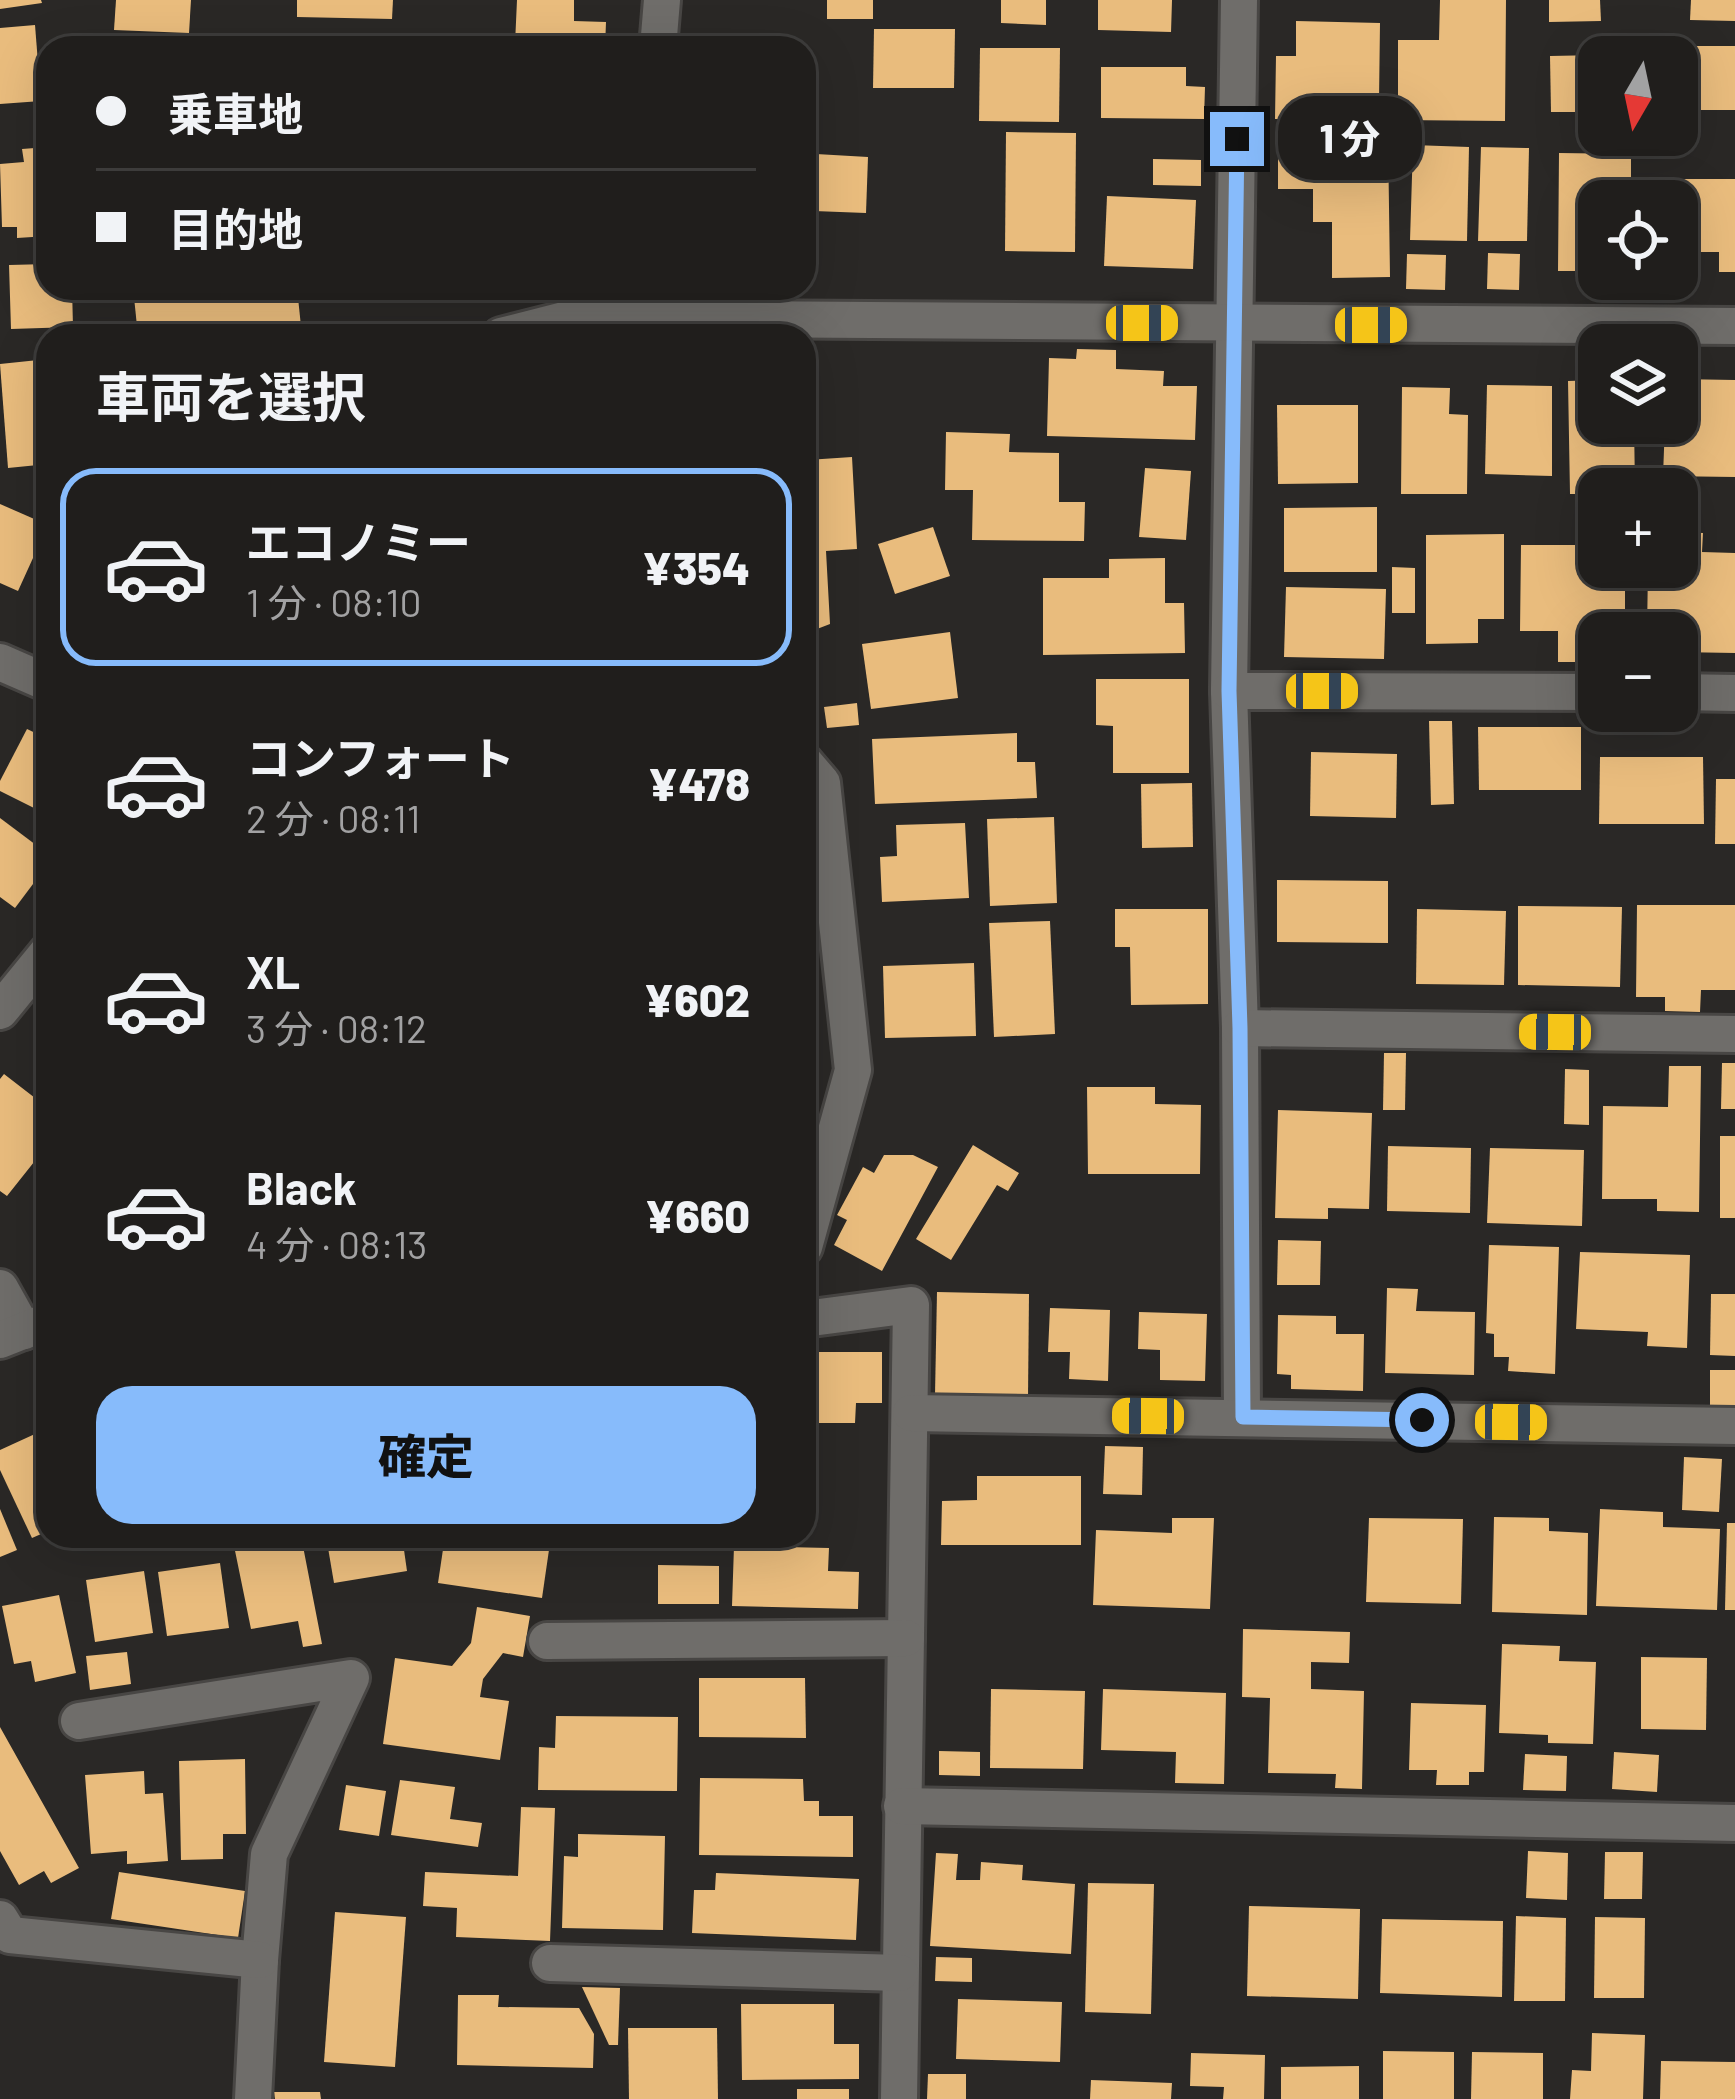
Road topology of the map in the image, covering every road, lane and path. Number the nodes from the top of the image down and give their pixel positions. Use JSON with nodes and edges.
{"nodes":[{"id":1,"x":662,"y":0,"type":"edge"},
{"id":2,"x":1239,"y":0,"type":"edge"},
{"id":3,"x":659,"y":36,"type":"edge"},
{"id":4,"x":637,"y":303,"type":"edge"},
{"id":5,"x":548,"y":324,"type":"edge"},
{"id":6,"x":1235,"y":324,"type":"junction"},
{"id":7,"x":1735,"y":326,"type":"edge"},
{"id":8,"x":0,"y":662,"type":"edge"},
{"id":9,"x":36,"y":678,"type":"edge"},
{"id":10,"x":1229,"y":691,"type":"junction"},
{"id":11,"x":1578,"y":692,"type":"edge"},
{"id":12,"x":1698,"y":692,"type":"edge"},
{"id":13,"x":1735,"y":693,"type":"edge"},
{"id":14,"x":816,"y":776,"type":"edge"},
{"id":15,"x":36,"y":967,"type":"edge"},
{"id":16,"x":0,"y":1011,"type":"edge"},
{"id":17,"x":1240,"y":1028,"type":"junction"},
{"id":18,"x":1735,"y":1034,"type":"edge"},
{"id":19,"x":816,"y":1203,"type":"edge"},
{"id":20,"x":0,"y":1288,"type":"edge"},
{"id":21,"x":816,"y":1317,"type":"edge"},
{"id":22,"x":24,"y":1331,"type":"edge"},
{"id":23,"x":911,"y":1413,"type":"junction"},
{"id":24,"x":1243,"y":1417,"type":"junction"},
{"id":25,"x":1735,"y":1426,"type":"edge"},
{"id":26,"x":906,"y":1638,"type":"junction"},
{"id":27,"x":547,"y":1641,"type":"dead end"},
{"id":28,"x":79,"y":1721,"type":"dead end"},
{"id":29,"x":902,"y":1806,"type":"junction"},
{"id":30,"x":1735,"y":1823,"type":"edge"},
{"id":31,"x":0,"y":1919,"type":"edge"},
{"id":32,"x":260,"y":1960,"type":"junction"},
{"id":33,"x":550,"y":1964,"type":"dead end"},
{"id":34,"x":900,"y":1973,"type":"junction"},
{"id":35,"x":253,"y":2099,"type":"edge"},
{"id":36,"x":899,"y":2099,"type":"edge"}],
"edges":[{"from":1,"to":3,"type":"street"},
{"from":2,"to":6,"type":"street"},
{"from":4,"to":5,"type":"street"},
{"from":4,"to":6,"type":"street"},
{"from":6,"to":7,"type":"street"},
{"from":6,"to":10,"type":"street"},
{"from":8,"to":9,"type":"street"},
{"from":10,"to":11,"type":"street"},
{"from":10,"to":17,"type":"street"},
{"from":12,"to":13,"type":"street"},
{"from":14,"to":19,"type":"street"},
{"from":15,"to":16,"type":"street"},
{"from":17,"to":18,"type":"street"},
{"from":17,"to":24,"type":"street"},
{"from":20,"to":22,"type":"street"},
{"from":21,"to":23,"type":"street"},
{"from":23,"to":24,"type":"street"},
{"from":23,"to":26,"type":"street"},
{"from":24,"to":25,"type":"street"},
{"from":26,"to":27,"type":"street"},
{"from":26,"to":29,"type":"street"},
{"from":28,"to":32,"type":"street"},
{"from":29,"to":30,"type":"street"},
{"from":29,"to":34,"type":"street"},
{"from":31,"to":32,"type":"street"},
{"from":32,"to":35,"type":"street"},
{"from":33,"to":34,"type":"street"},
{"from":34,"to":36,"type":"street"}]}
